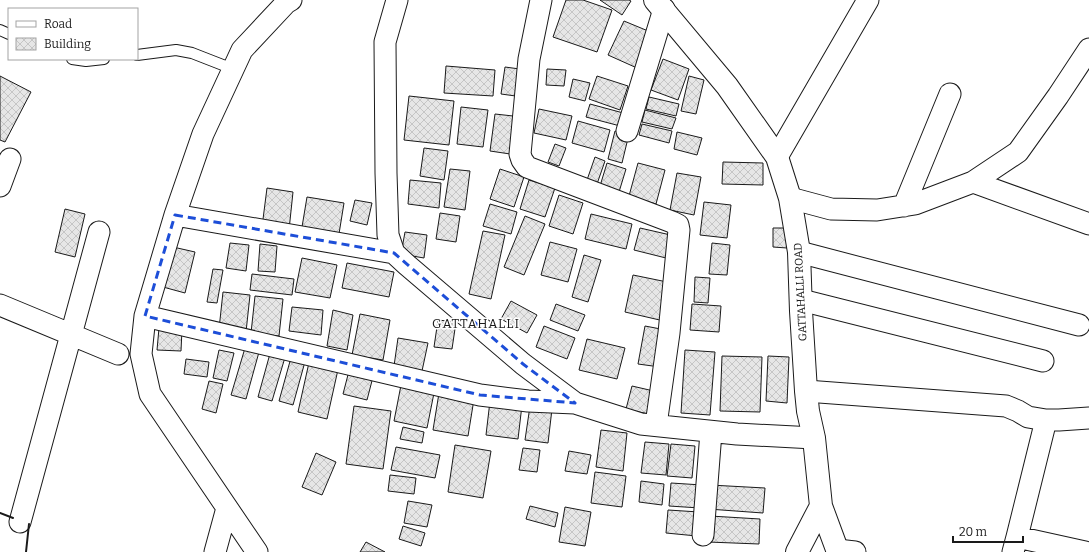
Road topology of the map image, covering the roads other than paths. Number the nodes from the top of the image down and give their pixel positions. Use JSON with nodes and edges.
{"nodes":[{"id":1,"x":291,"y":0,"type":"edge"},
{"id":2,"x":397,"y":0,"type":"edge"},
{"id":3,"x":541,"y":0,"type":"edge"},
{"id":4,"x":868,"y":0,"type":"edge"},
{"id":5,"x":660,"y":4,"type":"edge"},
{"id":6,"x":1089,"y":49,"type":"edge"},
{"id":7,"x":138,"y":55,"type":"edge"},
{"id":8,"x":79,"y":60,"type":"edge"},
{"id":9,"x":95,"y":60,"type":"edge"},
{"id":10,"x":233,"y":69,"type":"junction"},
{"id":11,"x":950,"y":94,"type":"dead end"},
{"id":12,"x":627,"y":131,"type":"dead end"},
{"id":13,"x":777,"y":157,"type":"junction"},
{"id":14,"x":10,"y":159,"type":"dead end"},
{"id":15,"x":973,"y":182,"type":"junction"},
{"id":16,"x":0,"y":186,"type":"edge"},
{"id":17,"x":790,"y":198,"type":"junction"},
{"id":18,"x":904,"y":206,"type":"junction"},
{"id":19,"x":175,"y":215,"type":"junction"},
{"id":20,"x":1089,"y":224,"type":"edge"},
{"id":21,"x":99,"y":232,"type":"dead end"},
{"id":22,"x":799,"y":252,"type":"junction"},
{"id":23,"x":394,"y":253,"type":"junction"},
{"id":24,"x":801,"y":300,"type":"junction"},
{"id":25,"x":0,"y":305,"type":"edge"},
{"id":26,"x":145,"y":316,"type":"junction"},
{"id":27,"x":1079,"y":325,"type":"dead end"},
{"id":28,"x":71,"y":335,"type":"junction"},
{"id":29,"x":118,"y":354,"type":"dead end"},
{"id":30,"x":1043,"y":361,"type":"dead end"},
{"id":31,"x":806,"y":391,"type":"junction"},
{"id":32,"x":575,"y":403,"type":"junction"},
{"id":33,"x":1089,"y":418,"type":"edge"},
{"id":34,"x":1046,"y":420,"type":"junction"},
{"id":35,"x":656,"y":426,"type":"junction"},
{"id":36,"x":711,"y":432,"type":"junction"},
{"id":37,"x":814,"y":438,"type":"junction"},
{"id":38,"x":821,"y":506,"type":"junction"},
{"id":39,"x":227,"y":508,"type":"junction"},
{"id":40,"x":20,"y":522,"type":"dead end"},
{"id":41,"x":702,"y":535,"type":"dead end"},
{"id":42,"x":1015,"y":545,"type":"edge"},
{"id":43,"x":843,"y":551,"type":"edge"},
{"id":44,"x":215,"y":552,"type":"edge"},
{"id":45,"x":257,"y":552,"type":"edge"},
{"id":46,"x":797,"y":552,"type":"edge"},
{"id":47,"x":1085,"y":552,"type":"edge"}],
"edges":[{"from":1,"to":10,"type":"street"},
{"from":2,"to":23,"type":"street"},
{"from":3,"to":35,"type":"street"},
{"from":4,"to":13,"type":"street"},
{"from":5,"to":12,"type":"street"},
{"from":5,"to":13,"type":"main road","name":"GATTAHALLI ROAD"},
{"from":6,"to":15,"type":"street"},
{"from":7,"to":10,"type":"lane"},
{"from":8,"to":9,"type":"lane"},
{"from":10,"to":19,"type":"street"},
{"from":11,"to":18,"type":"street"},
{"from":13,"to":17,"type":"main road","name":"GATTAHALLI ROAD"},
{"from":14,"to":16,"type":"street"},
{"from":15,"to":18,"type":"street"},
{"from":15,"to":20,"type":"street"},
{"from":17,"to":18,"type":"street"},
{"from":17,"to":22,"type":"main road","name":"GATTAHALLI ROAD"},
{"from":19,"to":23,"type":"street"},
{"from":19,"to":26,"type":"street"},
{"from":21,"to":28,"type":"street"},
{"from":22,"to":24,"type":"main road","name":"GATTAHALLI ROAD"},
{"from":22,"to":27,"type":"street"},
{"from":23,"to":32,"type":"street"},
{"from":24,"to":30,"type":"street"},
{"from":24,"to":31,"type":"main road","name":"GATTAHALLI ROAD"},
{"from":25,"to":28,"type":"street"},
{"from":26,"to":32,"type":"street"},
{"from":26,"to":39,"type":"street"},
{"from":28,"to":29,"type":"street"},
{"from":28,"to":40,"type":"street"},
{"from":31,"to":34,"type":"street"},
{"from":31,"to":37,"type":"main road","name":"GATTAHALLI ROAD"},
{"from":32,"to":35,"type":"street"},
{"from":33,"to":34,"type":"street"},
{"from":34,"to":42,"type":"street"},
{"from":35,"to":36,"type":"street"},
{"from":36,"to":37,"type":"street"},
{"from":36,"to":41,"type":"street"},
{"from":37,"to":38,"type":"main road","name":"GATTAHALLI ROAD"},
{"from":38,"to":43,"type":"main road","name":"GATTAHALLI ROAD"},
{"from":38,"to":46,"type":"main road"},
{"from":39,"to":44,"type":"street"},
{"from":39,"to":45,"type":"street"},
{"from":42,"to":47,"type":"street"}]}
